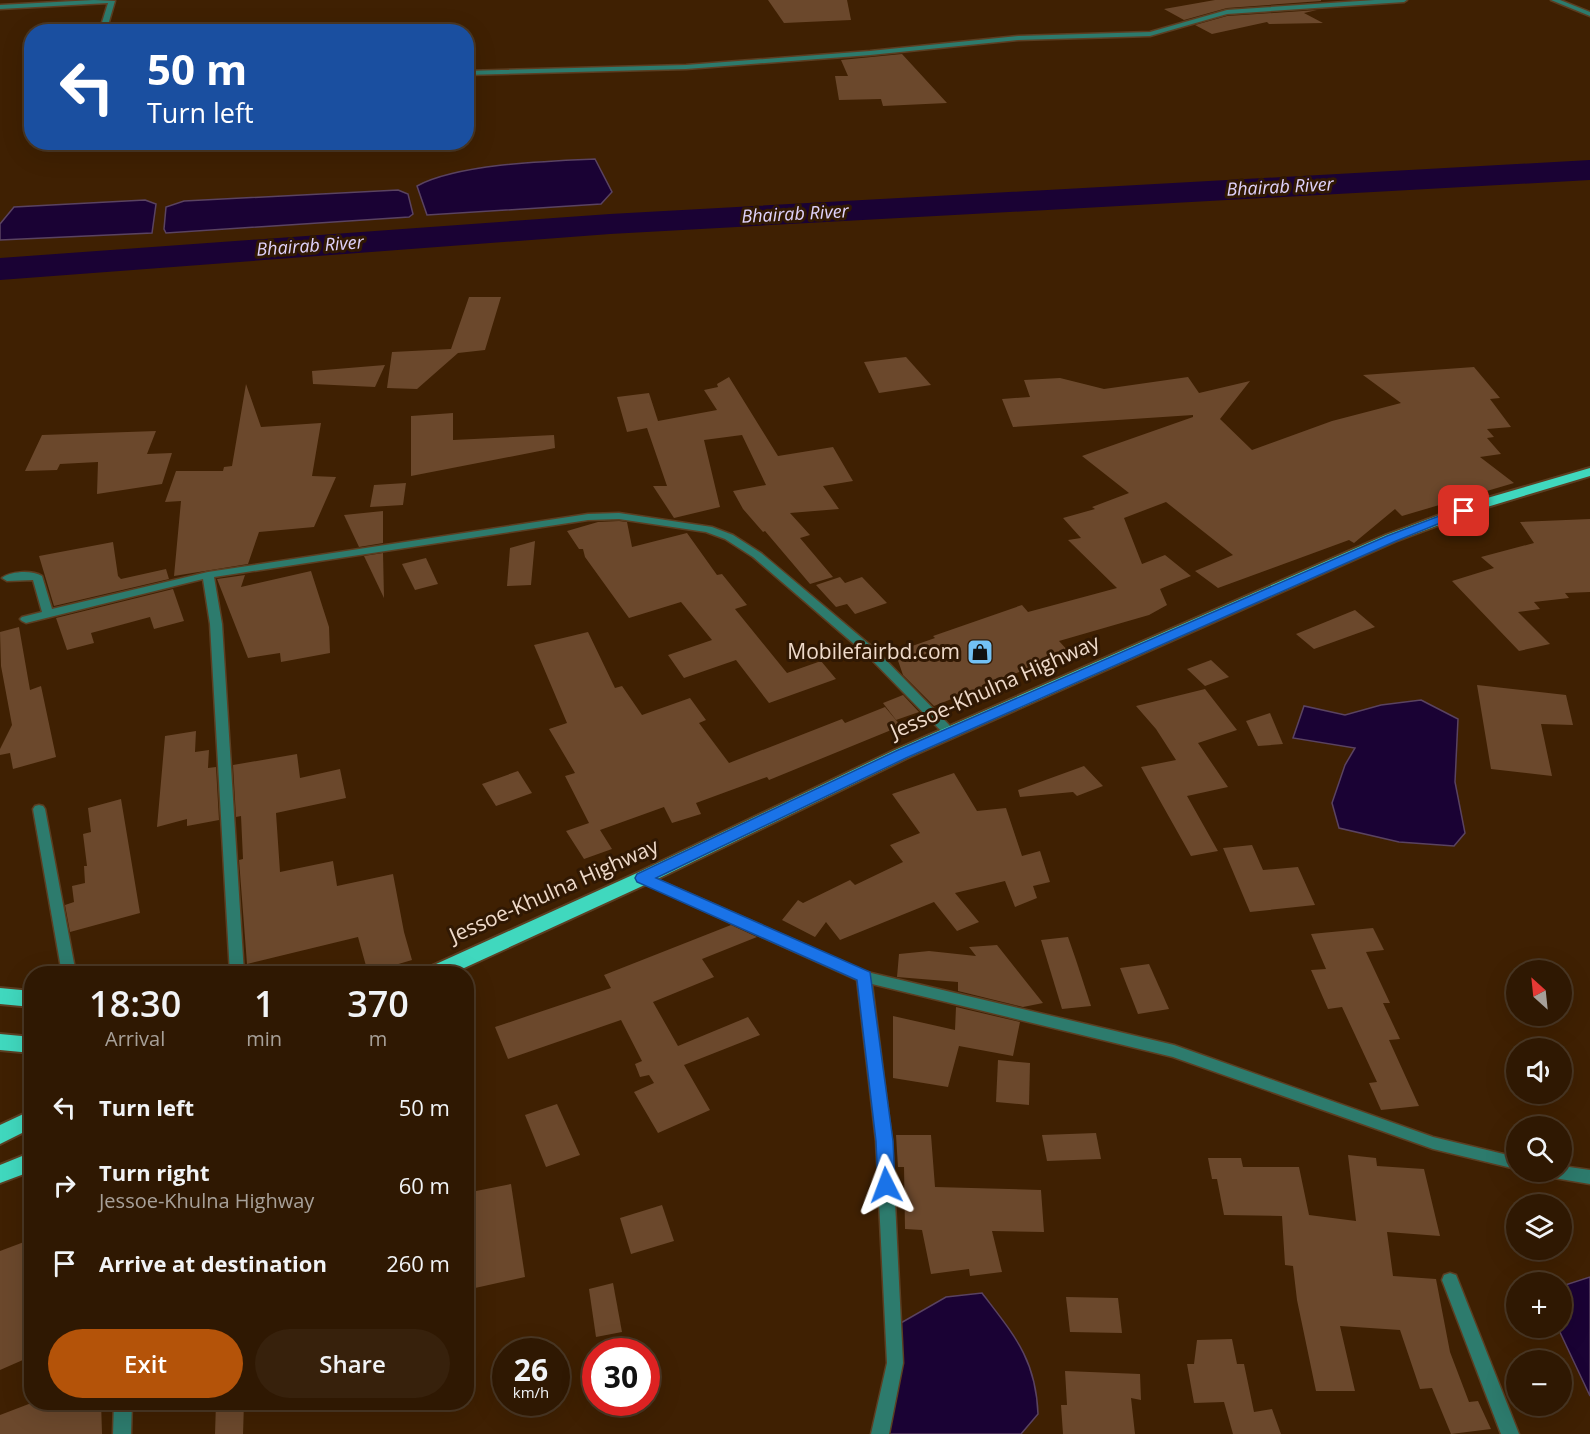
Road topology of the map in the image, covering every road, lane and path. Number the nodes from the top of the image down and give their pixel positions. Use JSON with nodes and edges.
{"nodes":[{"id":1,"x":1404,"y":0,"type":"edge"},
{"id":2,"x":1554,"y":0,"type":"edge"},
{"id":3,"x":0,"y":7,"type":"edge"},
{"id":4,"x":1590,"y":14,"type":"edge"},
{"id":5,"x":105,"y":24,"type":"edge"},
{"id":6,"x":474,"y":73,"type":"edge"},
{"id":7,"x":1590,"y":472,"type":"edge"},
{"id":8,"x":208,"y":575,"type":"junction"},
{"id":9,"x":7,"y":578,"type":"dead end"},
{"id":10,"x":48,"y":613,"type":"junction"},
{"id":11,"x":26,"y":619,"type":"dead end"},
{"id":12,"x":950,"y":733,"type":"junction"},
{"id":13,"x":39,"y":809,"type":"dead end"},
{"id":14,"x":643,"y":878,"type":"junction"},
{"id":15,"x":68,"y":966,"type":"edge"},
{"id":16,"x":237,"y":966,"type":"edge"},
{"id":17,"x":450,"y":966,"type":"edge"},
{"id":18,"x":864,"y":977,"type":"junction"},
{"id":19,"x":0,"y":996,"type":"edge"},
{"id":20,"x":24,"y":998,"type":"edge"},
{"id":21,"x":0,"y":1042,"type":"edge"},
{"id":22,"x":24,"y":1044,"type":"edge"},
{"id":23,"x":24,"y":1122,"type":"edge"},
{"id":24,"x":0,"y":1135,"type":"edge"},
{"id":25,"x":1506,"y":1161,"type":"edge"},
{"id":26,"x":24,"y":1164,"type":"edge"},
{"id":27,"x":0,"y":1174,"type":"edge"},
{"id":28,"x":1572,"y":1175,"type":"edge"},
{"id":29,"x":1590,"y":1177,"type":"edge"},
{"id":30,"x":1450,"y":1280,"type":"dead end"},
{"id":31,"x":123,"y":1410,"type":"edge"},
{"id":32,"x":122,"y":1434,"type":"edge"},
{"id":33,"x":880,"y":1434,"type":"edge"},
{"id":34,"x":1510,"y":1434,"type":"edge"}],
"edges":[{"from":1,"to":6,"type":"street"},
{"from":2,"to":4,"type":"street"},
{"from":3,"to":5,"type":"street"},
{"from":7,"to":12,"type":"highway","name":"Jessoe-Khulna Highway"},
{"from":8,"to":10,"type":"street"},
{"from":8,"to":12,"type":"street"},
{"from":8,"to":16,"type":"street"},
{"from":9,"to":10,"type":"street"},
{"from":10,"to":11,"type":"street"},
{"from":12,"to":14,"type":"highway","name":"Jessoe-Khulna Highway"},
{"from":13,"to":15,"type":"street"},
{"from":14,"to":17,"type":"highway","name":"Jessoe-Khulna Highway"},
{"from":14,"to":18,"type":"street"},
{"from":18,"to":25,"type":"street"},
{"from":18,"to":33,"type":"street"},
{"from":19,"to":20,"type":"highway"},
{"from":21,"to":22,"type":"highway"},
{"from":23,"to":24,"type":"highway"},
{"from":26,"to":27,"type":"highway"},
{"from":28,"to":29,"type":"street"},
{"from":30,"to":34,"type":"street"},
{"from":31,"to":32,"type":"street"}]}
